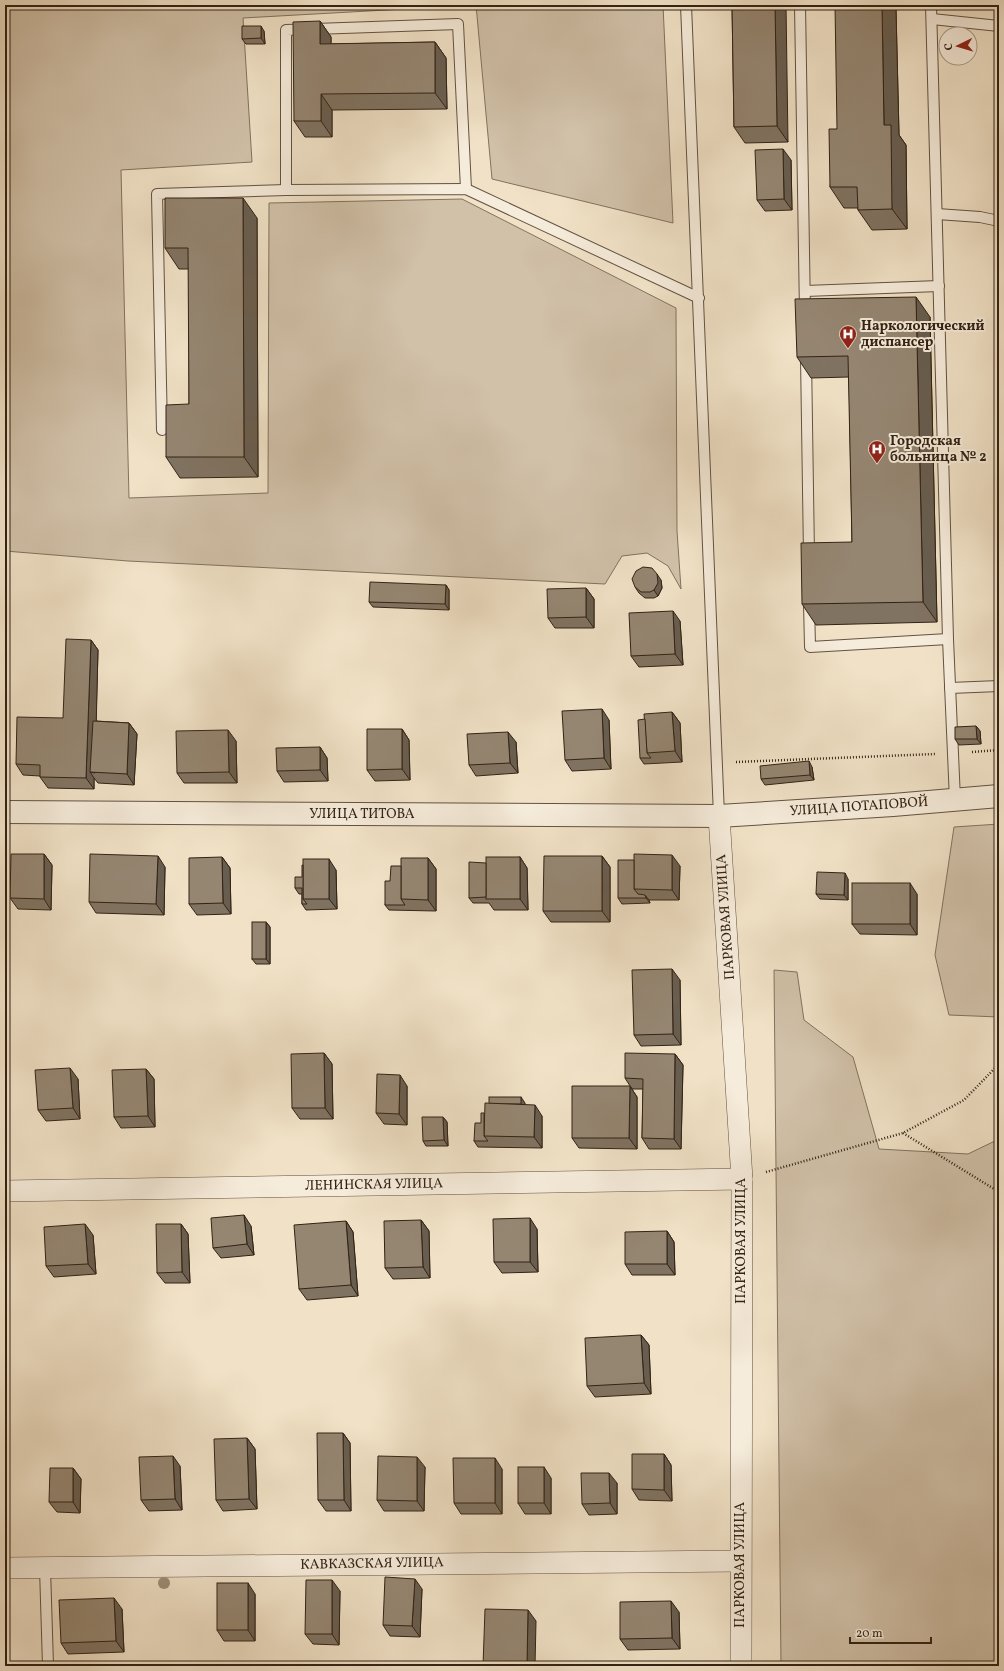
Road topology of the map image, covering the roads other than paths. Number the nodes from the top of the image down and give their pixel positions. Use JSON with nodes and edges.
{"nodes":[{"id":1,"x":686,"y":5,"type":"edge"},
{"id":2,"x":800,"y":5,"type":"edge"},
{"id":3,"x":931,"y":5,"type":"edge"},
{"id":4,"x":932,"y":19,"type":"junction"},
{"id":5,"x":999,"y":26,"type":"edge"},
{"id":6,"x":466,"y":189,"type":"junction"},
{"id":7,"x":286,"y":190,"type":"junction"},
{"id":8,"x":937,"y":214,"type":"junction"},
{"id":9,"x":999,"y":221,"type":"edge"},
{"id":10,"x":939,"y":286,"type":"junction"},
{"id":11,"x":805,"y":291,"type":"junction"},
{"id":12,"x":699,"y":298,"type":"junction"},
{"id":13,"x":805,"y":323,"type":"edge"},
{"id":14,"x":806,"y":347,"type":"edge"},
{"id":15,"x":162,"y":430,"type":"dead end"},
{"id":16,"x":809,"y":568,"type":"edge"},
{"id":17,"x":809,"y":592,"type":"edge"},
{"id":18,"x":948,"y":639,"type":"junction"},
{"id":19,"x":999,"y":686,"type":"edge"},
{"id":20,"x":950,"y":688,"type":"junction"},
{"id":21,"x":999,"y":796,"type":"edge"},
{"id":22,"x":955,"y":800,"type":"junction"},
{"id":23,"x":5,"y":812,"type":"edge"},
{"id":24,"x":719,"y":816,"type":"junction"},
{"id":25,"x":742,"y":1179,"type":"junction"},
{"id":26,"x":5,"y":1191,"type":"edge"},
{"id":27,"x":740,"y":1561,"type":"junction"},
{"id":28,"x":5,"y":1568,"type":"edge"},
{"id":29,"x":45,"y":1568,"type":"junction"},
{"id":30,"x":48,"y":1666,"type":"edge"},
{"id":31,"x":741,"y":1666,"type":"edge"}],
"edges":[{"from":1,"to":12,"type":"lane"},
{"from":2,"to":11,"type":"lane"},
{"from":3,"to":4,"type":"lane"},
{"from":4,"to":5,"type":"lane"},
{"from":4,"to":8,"type":"lane"},
{"from":6,"to":7,"type":"lane"},
{"from":6,"to":7,"type":"lane"},
{"from":6,"to":12,"type":"lane"},
{"from":7,"to":15,"type":"lane"},
{"from":8,"to":9,"type":"lane"},
{"from":8,"to":10,"type":"lane"},
{"from":10,"to":11,"type":"lane"},
{"from":10,"to":18,"type":"lane"},
{"from":11,"to":13,"type":"lane"},
{"from":12,"to":24,"type":"lane"},
{"from":14,"to":16,"type":"lane"},
{"from":17,"to":18,"type":"lane"},
{"from":18,"to":20,"type":"lane"},
{"from":19,"to":20,"type":"lane"},
{"from":20,"to":22,"type":"lane"},
{"from":21,"to":22,"type":"street","name":"УЛИЦА ПОТАПОВОЙ"},
{"from":22,"to":24,"type":"street","name":"УЛИЦА ПОТАПОВОЙ"},
{"from":23,"to":24,"type":"street","name":"УЛИЦА ТИТОВА"},
{"from":24,"to":25,"type":"street","name":"ПАРКОВАЯ УЛИЦА"},
{"from":25,"to":26,"type":"street","name":"ЛЕНИНСКАЯ УЛИЦА"},
{"from":25,"to":27,"type":"street","name":"ПАРКОВАЯ УЛИЦА"},
{"from":27,"to":29,"type":"street","name":"КАВКАЗСКАЯ УЛИЦА"},
{"from":27,"to":31,"type":"street","name":"ПАРКОВАЯ УЛИЦА"},
{"from":28,"to":29,"type":"street","name":"КАВКАЗСКАЯ УЛИЦА"},
{"from":29,"to":30,"type":"lane"}]}
